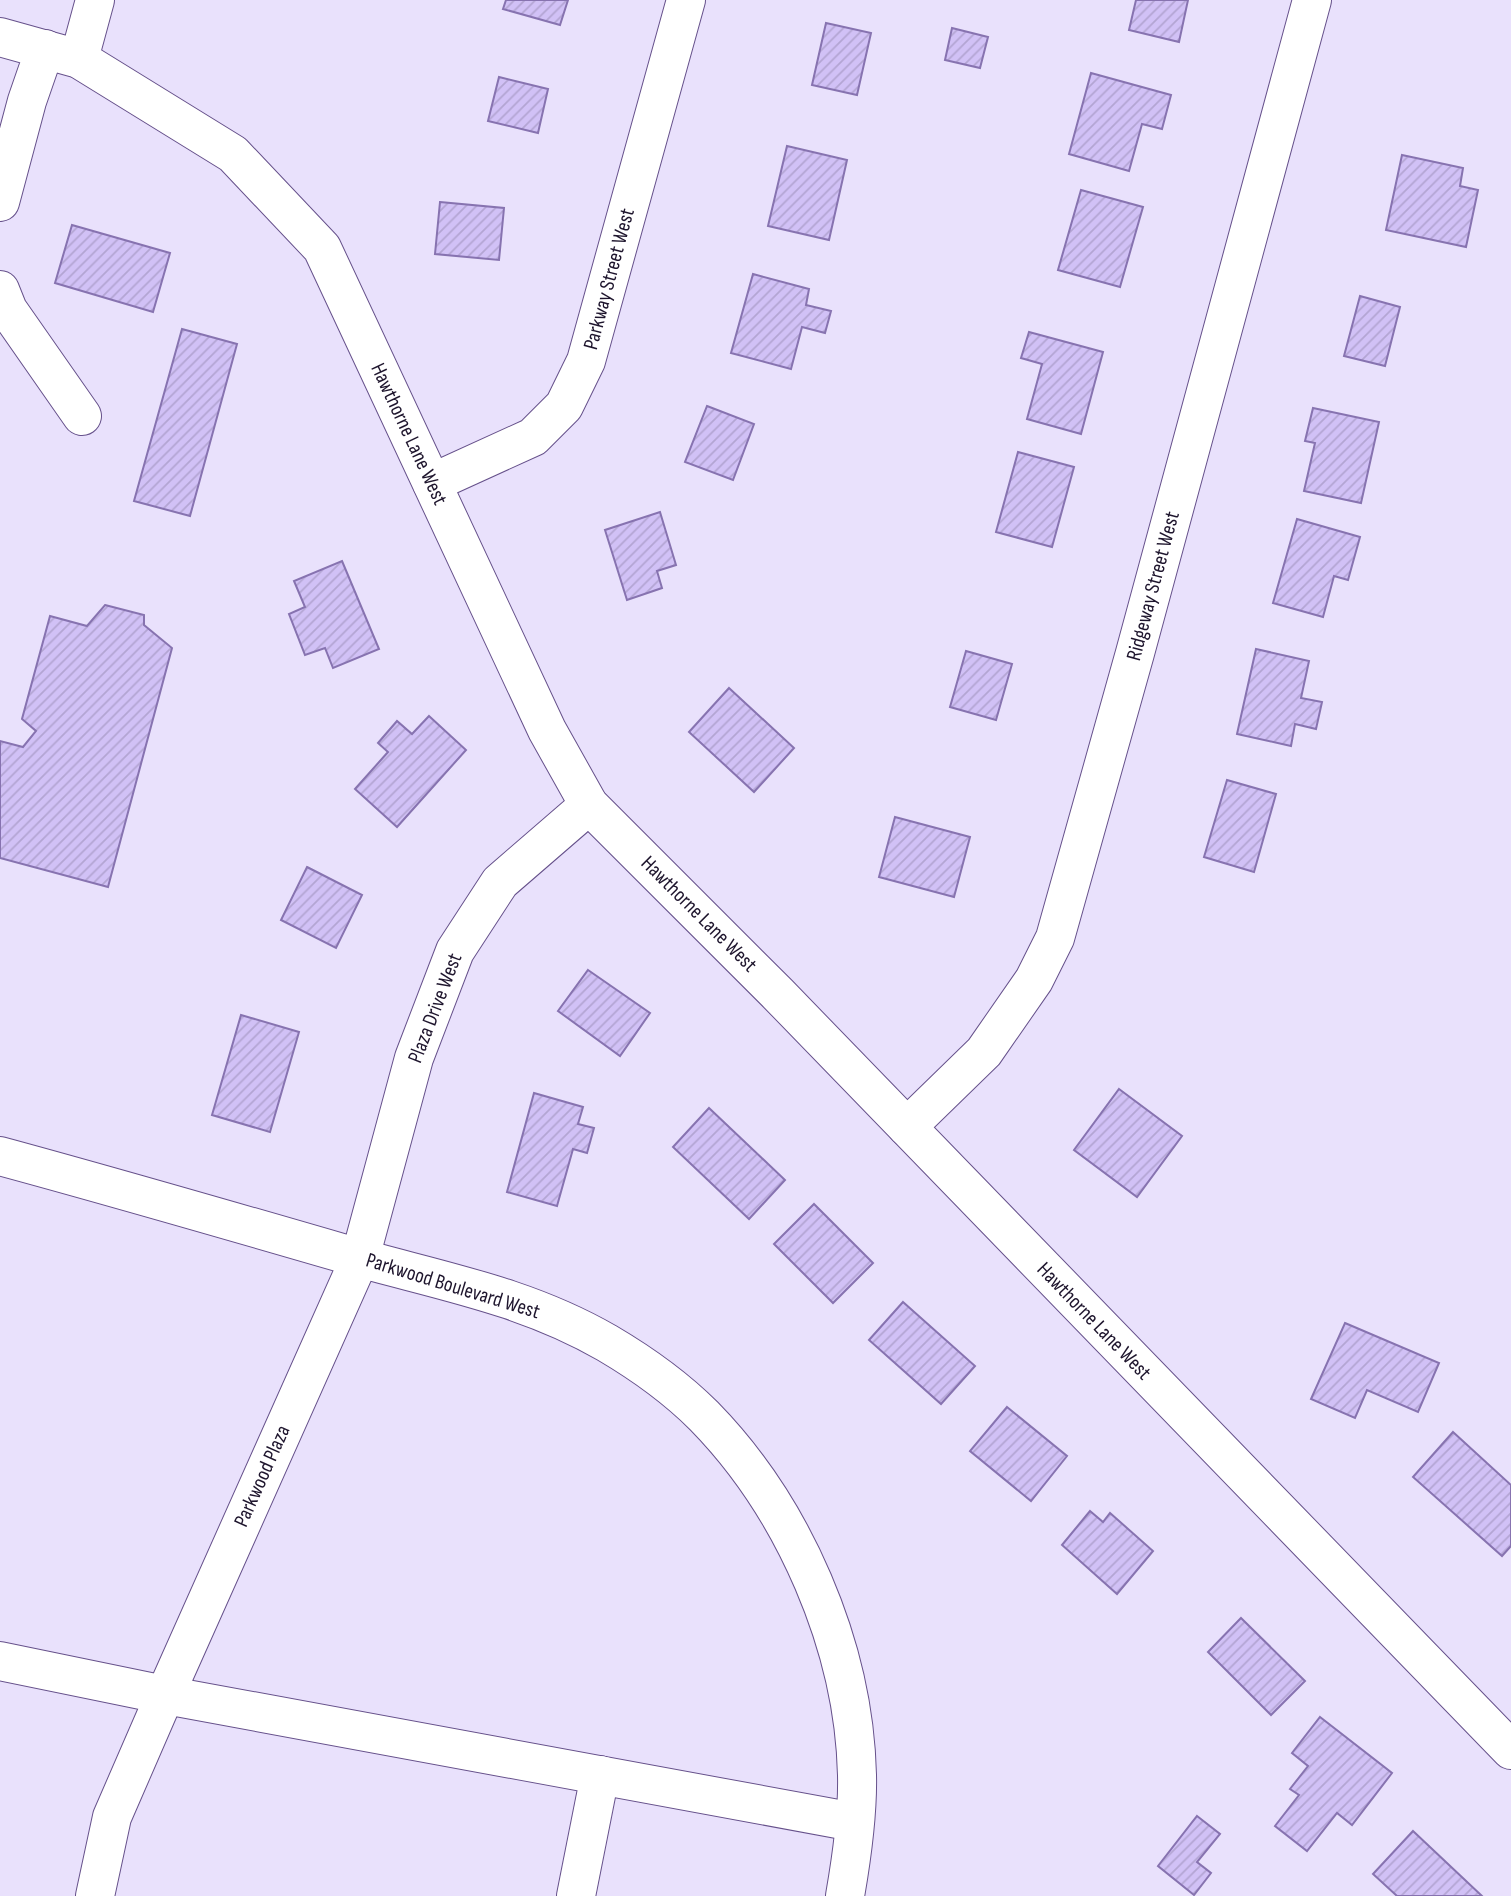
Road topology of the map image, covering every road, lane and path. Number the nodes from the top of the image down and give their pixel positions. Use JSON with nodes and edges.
{"nodes":[{"id":1,"x":95,"y":0,"type":"edge"},
{"id":2,"x":686,"y":0,"type":"edge"},
{"id":3,"x":1312,"y":0,"type":"edge"},
{"id":4,"x":0,"y":37,"type":"edge"},
{"id":5,"x":62,"y":54,"type":"junction"},
{"id":6,"x":0,"y":201,"type":"edge"},
{"id":7,"x":0,"y":290,"type":"edge"},
{"id":8,"x":82,"y":416,"type":"dead end"},
{"id":9,"x":432,"y":483,"type":"junction"},
{"id":10,"x":589,"y":805,"type":"junction"},
{"id":11,"x":907,"y":1127,"type":"junction"},
{"id":12,"x":0,"y":1156,"type":"edge"},
{"id":13,"x":360,"y":1258,"type":"junction"},
{"id":14,"x":0,"y":1661,"type":"edge"},
{"id":15,"x":164,"y":1695,"type":"junction"},
{"id":16,"x":1511,"y":1750,"type":"edge"},
{"id":17,"x":600,"y":1775,"type":"junction"},
{"id":18,"x":854,"y":1822,"type":"junction"},
{"id":19,"x":96,"y":1896,"type":"edge"},
{"id":20,"x":576,"y":1896,"type":"edge"},
{"id":21,"x":845,"y":1896,"type":"edge"}],
"edges":[{"from":1,"to":5,"type":"street"},
{"from":2,"to":9,"type":"street","name":"Parkway Street West"},
{"from":3,"to":11,"type":"street","name":"Ridgeway Street West"},
{"from":4,"to":5,"type":"street","name":"Hawthorne Lane West"},
{"from":5,"to":6,"type":"street"},
{"from":5,"to":9,"type":"street","name":"Hawthorne Lane West"},
{"from":7,"to":8,"type":"street"},
{"from":9,"to":10,"type":"street","name":"Hawthorne Lane West"},
{"from":10,"to":11,"type":"street","name":"Hawthorne Lane West"},
{"from":10,"to":13,"type":"street","name":"Plaza Drive West"},
{"from":11,"to":16,"type":"street","name":"Hawthorne Lane West"},
{"from":12,"to":13,"type":"street","name":"Parkwood Boulevard West"},
{"from":13,"to":15,"type":"street","name":"Parkwood Plaza"},
{"from":13,"to":18,"type":"street","name":"Parkwood Boulevard West"},
{"from":14,"to":15,"type":"street"},
{"from":15,"to":17,"type":"street"},
{"from":15,"to":19,"type":"street","name":"Parkwood Plaza"},
{"from":17,"to":18,"type":"street"},
{"from":17,"to":20,"type":"street"},
{"from":18,"to":21,"type":"street","name":"Parkwood Boulevard West"}]}
